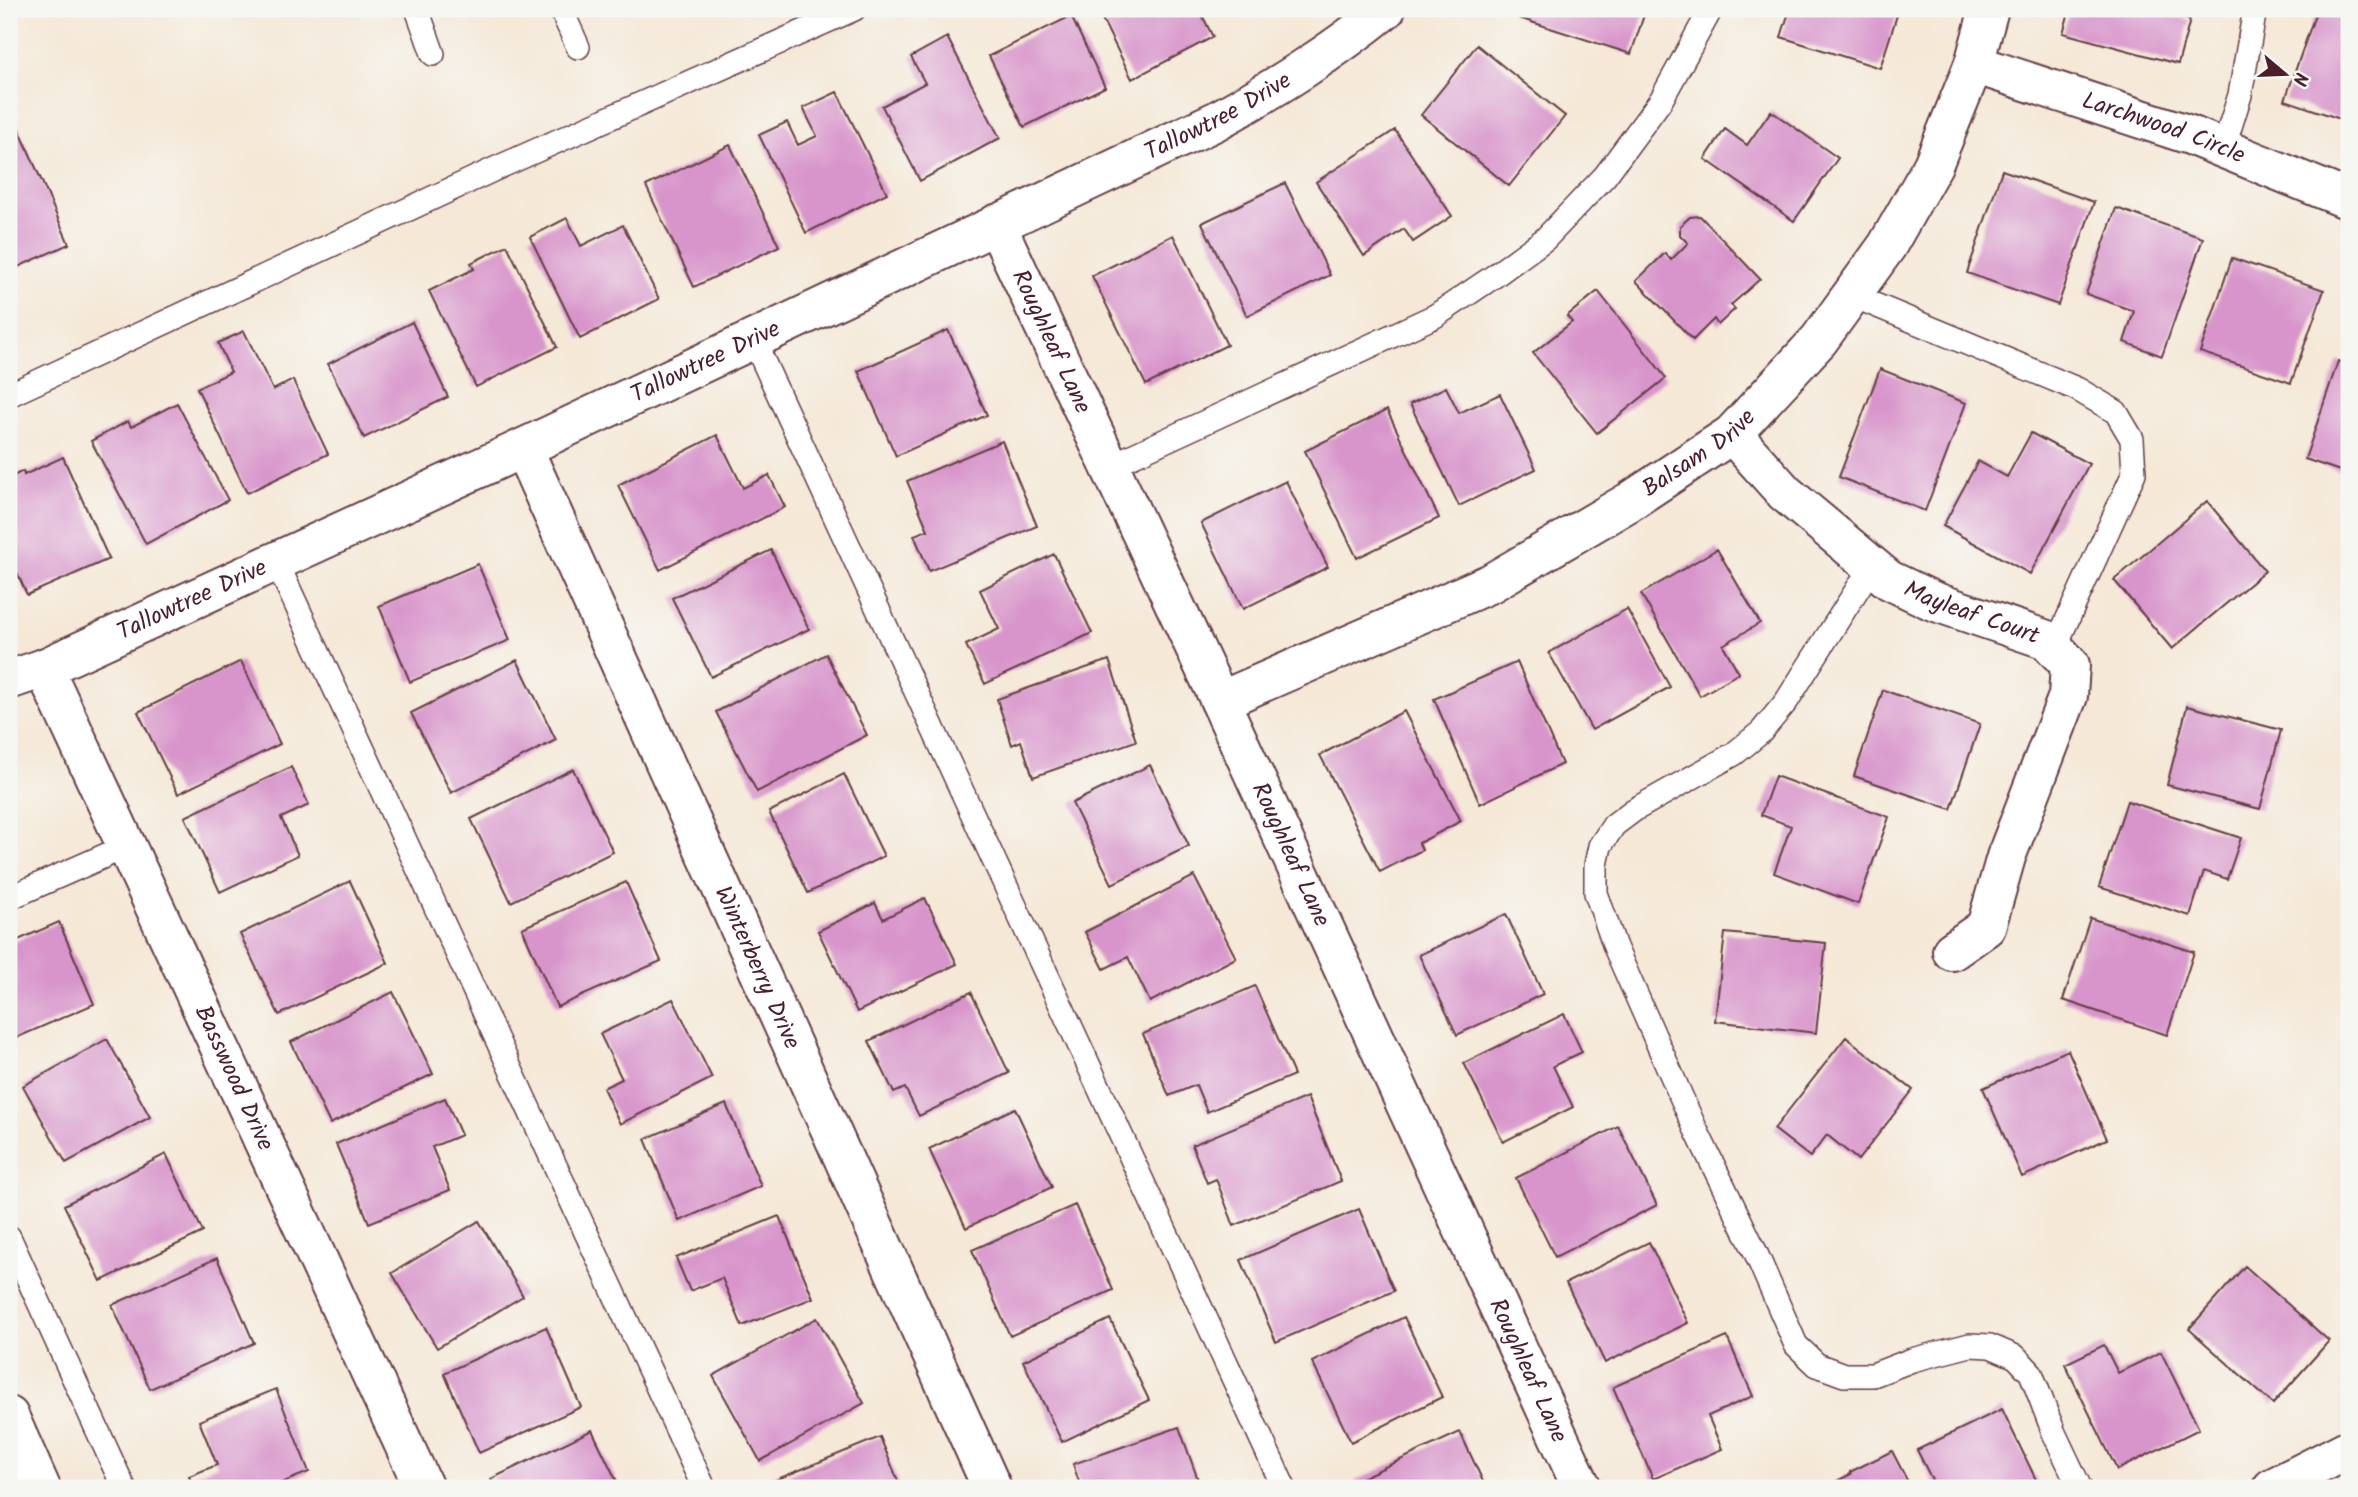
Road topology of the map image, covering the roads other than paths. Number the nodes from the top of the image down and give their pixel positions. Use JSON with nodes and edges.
{"nodes":[{"id":1,"x":417,"y":9,"type":"edge"},
{"id":2,"x":561,"y":9,"type":"edge"},
{"id":3,"x":855,"y":9,"type":"edge"},
{"id":4,"x":1386,"y":9,"type":"edge"},
{"id":5,"x":1711,"y":9,"type":"edge"},
{"id":6,"x":1989,"y":9,"type":"edge"},
{"id":7,"x":2255,"y":9,"type":"edge"},
{"id":8,"x":578,"y":47,"type":"dead end"},
{"id":9,"x":432,"y":54,"type":"dead end"},
{"id":10,"x":1974,"y":64,"type":"junction"},
{"id":11,"x":2223,"y":149,"type":"junction"},
{"id":12,"x":2349,"y":200,"type":"edge"},
{"id":13,"x":996,"y":224,"type":"junction"},
{"id":14,"x":1851,"y":295,"type":"junction"},
{"id":15,"x":754,"y":339,"type":"junction"},
{"id":16,"x":9,"y":395,"type":"edge"},
{"id":17,"x":1731,"y":435,"type":"junction"},
{"id":18,"x":523,"y":448,"type":"junction"},
{"id":19,"x":1110,"y":466,"type":"junction"},
{"id":20,"x":276,"y":561,"type":"junction"},
{"id":21,"x":1872,"y":566,"type":"junction"},
{"id":22,"x":2054,"y":649,"type":"junction"},
{"id":23,"x":26,"y":674,"type":"edge"},
{"id":24,"x":1220,"y":701,"type":"junction"},
{"id":25,"x":127,"y":846,"type":"junction"},
{"id":26,"x":9,"y":898,"type":"edge"},
{"id":27,"x":1952,"y":951,"type":"dead end"},
{"id":28,"x":9,"y":1237,"type":"edge"},
{"id":29,"x":9,"y":1416,"type":"edge"},
{"id":30,"x":2349,"y":1449,"type":"edge"},
{"id":31,"x":41,"y":1488,"type":"edge"},
{"id":32,"x":124,"y":1488,"type":"edge"},
{"id":33,"x":424,"y":1488,"type":"edge"},
{"id":34,"x":704,"y":1488,"type":"edge"},
{"id":35,"x":992,"y":1488,"type":"edge"},
{"id":36,"x":1284,"y":1488,"type":"edge"},
{"id":37,"x":1582,"y":1488,"type":"edge"},
{"id":38,"x":2080,"y":1488,"type":"edge"},
{"id":39,"x":2272,"y":1488,"type":"edge"}],
"edges":[{"from":1,"to":9,"type":"lane"},
{"from":2,"to":8,"type":"lane"},
{"from":3,"to":16,"type":"lane"},
{"from":4,"to":13,"type":"street","name":"Tallowtree Drive"},
{"from":5,"to":19,"type":"lane"},
{"from":6,"to":10,"type":"street","name":"Balsam Drive"},
{"from":7,"to":11,"type":"lane"},
{"from":10,"to":11,"type":"street","name":"Larchwood Circle"},
{"from":10,"to":14,"type":"street","name":"Balsam Drive"},
{"from":11,"to":12,"type":"street","name":"Larchwood Circle"},
{"from":13,"to":15,"type":"street","name":"Tallowtree Drive"},
{"from":13,"to":19,"type":"street","name":"Roughleaf Lane"},
{"from":14,"to":17,"type":"street","name":"Balsam Drive"},
{"from":14,"to":22,"type":"lane"},
{"from":15,"to":18,"type":"street","name":"Tallowtree Drive"},
{"from":15,"to":36,"type":"lane"},
{"from":17,"to":21,"type":"street","name":"Mayleaf Court"},
{"from":17,"to":24,"type":"street","name":"Balsam Drive"},
{"from":18,"to":20,"type":"street","name":"Tallowtree Drive"},
{"from":18,"to":35,"type":"street","name":"Winterberry Drive"},
{"from":19,"to":24,"type":"street","name":"Roughleaf Lane"},
{"from":20,"to":23,"type":"street","name":"Tallowtree Drive"},
{"from":20,"to":34,"type":"lane"},
{"from":21,"to":22,"type":"street","name":"Mayleaf Court"},
{"from":21,"to":38,"type":"lane"},
{"from":22,"to":27,"type":"street","name":"Mayleaf Court"},
{"from":23,"to":25,"type":"street","name":"Basswood Drive"},
{"from":24,"to":37,"type":"street","name":"Roughleaf Lane"},
{"from":25,"to":26,"type":"lane"},
{"from":25,"to":33,"type":"street","name":"Basswood Drive"},
{"from":28,"to":32,"type":"lane"},
{"from":29,"to":31,"type":"street"},
{"from":30,"to":39,"type":"street"}]}
